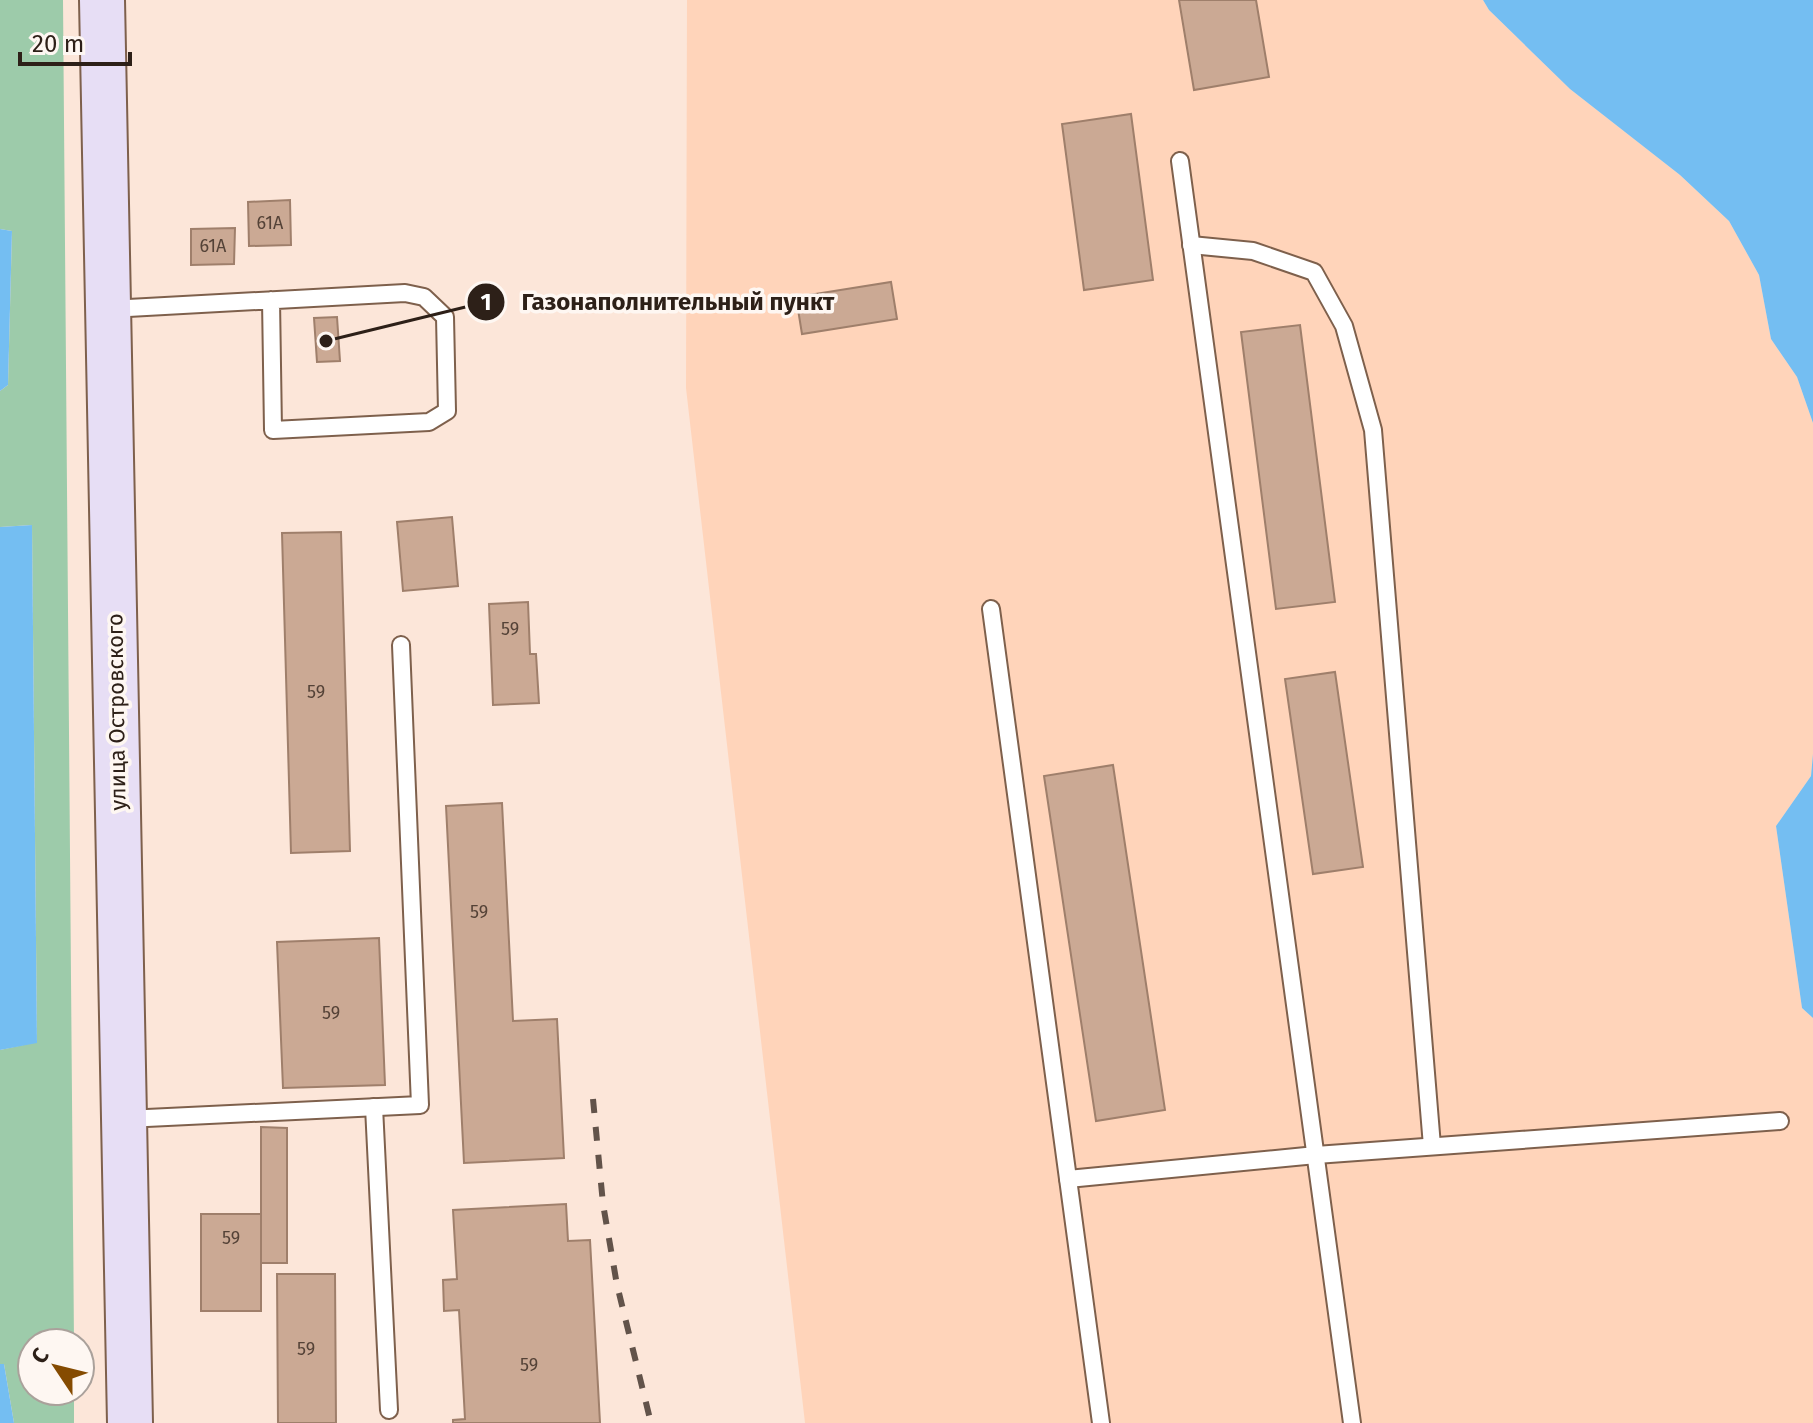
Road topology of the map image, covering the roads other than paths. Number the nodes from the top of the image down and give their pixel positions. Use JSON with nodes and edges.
{"nodes":[{"id":1,"x":102,"y":0,"type":"edge"},
{"id":2,"x":1180,"y":161,"type":"dead end"},
{"id":3,"x":1191,"y":245,"type":"junction"},
{"id":4,"x":271,"y":300,"type":"junction"},
{"id":5,"x":108,"y":309,"type":"junction"},
{"id":6,"x":991,"y":609,"type":"dead end"},
{"id":7,"x":401,"y":645,"type":"dead end"},
{"id":8,"x":374,"y":1107,"type":"junction"},
{"id":9,"x":124,"y":1119,"type":"junction"},
{"id":10,"x":1780,"y":1121,"type":"dead end"},
{"id":11,"x":1432,"y":1146,"type":"junction"},
{"id":12,"x":1316,"y":1155,"type":"junction"},
{"id":13,"x":1068,"y":1179,"type":"junction"},
{"id":14,"x":389,"y":1410,"type":"dead end"},
{"id":15,"x":130,"y":1423,"type":"edge"},
{"id":16,"x":1101,"y":1423,"type":"edge"},
{"id":17,"x":1352,"y":1423,"type":"edge"}],
"edges":[{"from":1,"to":5,"type":"main road","name":"улица Островского"},
{"from":2,"to":3,"type":"lane"},
{"from":3,"to":11,"type":"lane"},
{"from":3,"to":12,"type":"lane"},
{"from":4,"to":4,"type":"lane"},
{"from":4,"to":5,"type":"lane"},
{"from":5,"to":9,"type":"main road","name":"улица Островского"},
{"from":6,"to":13,"type":"lane"},
{"from":7,"to":8,"type":"lane"},
{"from":8,"to":9,"type":"lane"},
{"from":8,"to":14,"type":"lane"},
{"from":9,"to":15,"type":"main road","name":"улица Островского"},
{"from":10,"to":11,"type":"lane"},
{"from":11,"to":12,"type":"lane"},
{"from":12,"to":13,"type":"lane"},
{"from":12,"to":17,"type":"lane"},
{"from":13,"to":16,"type":"lane"}]}
